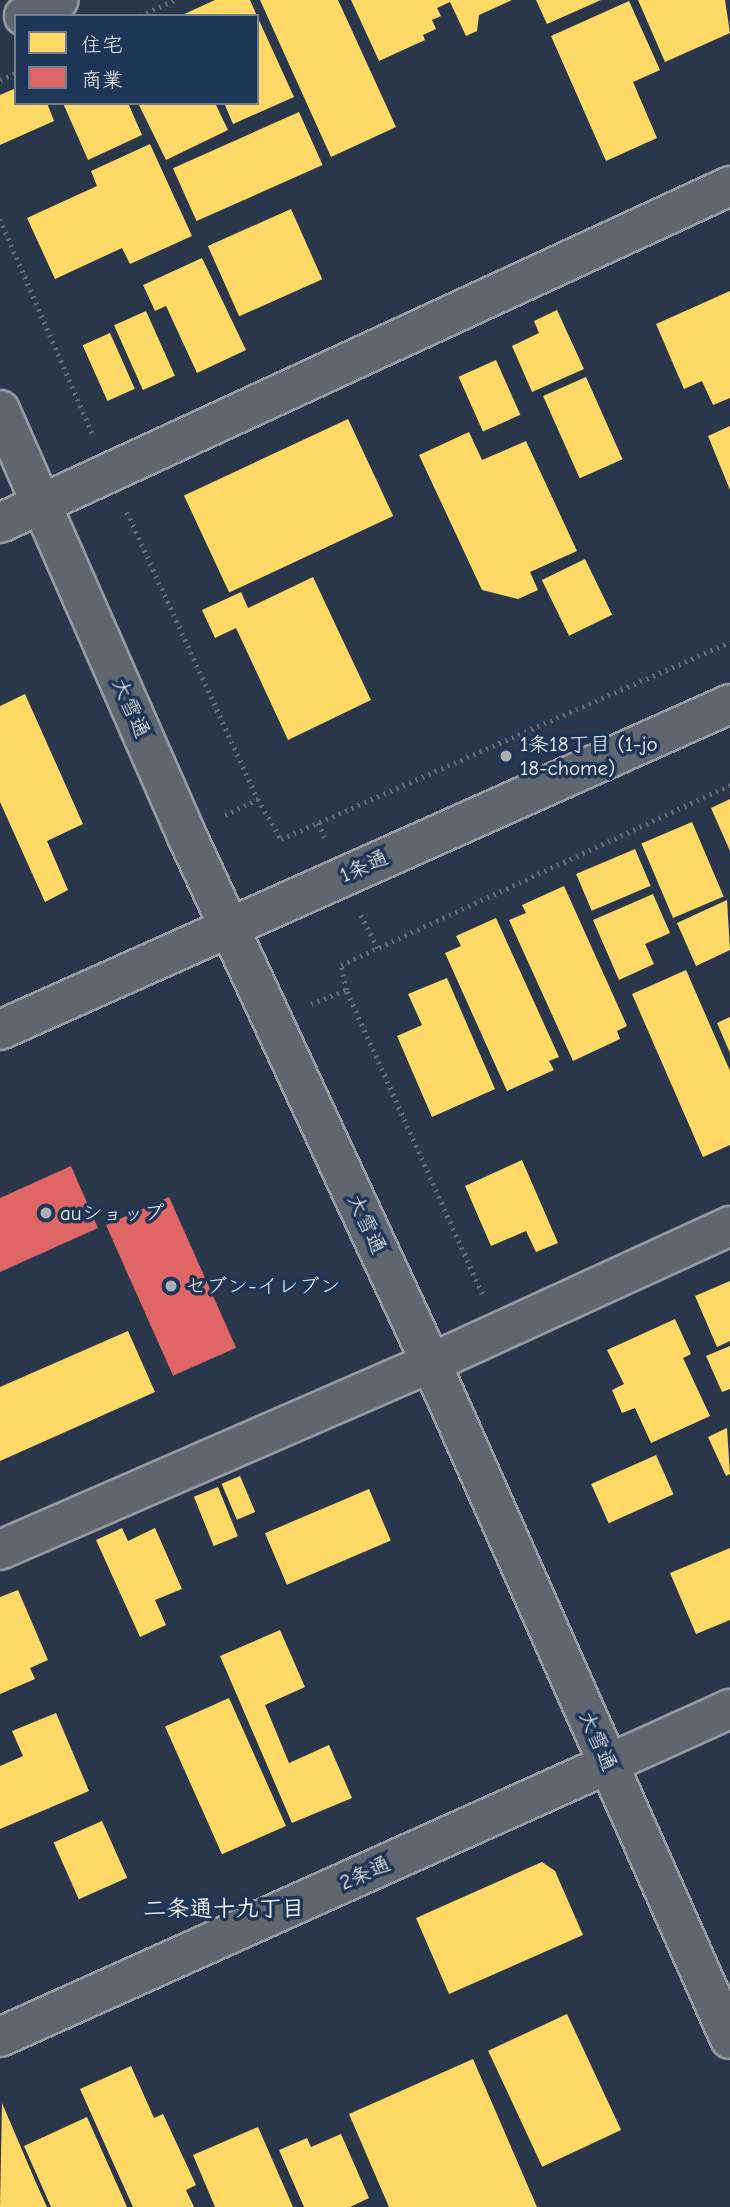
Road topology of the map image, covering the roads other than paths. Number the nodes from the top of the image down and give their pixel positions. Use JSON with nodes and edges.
{"nodes":[{"id":1,"x":59,"y":0,"type":"edge"},
{"id":2,"x":28,"y":14,"type":"edge"},
{"id":3,"x":730,"y":186,"type":"edge"},
{"id":4,"x":0,"y":410,"type":"edge"},
{"id":5,"x":42,"y":505,"type":"junction"},
{"id":6,"x":0,"y":523,"type":"edge"},
{"id":7,"x":730,"y":704,"type":"edge"},
{"id":8,"x":231,"y":924,"type":"junction"},
{"id":9,"x":0,"y":1030,"type":"edge"},
{"id":10,"x":730,"y":1226,"type":"edge"},
{"id":11,"x":431,"y":1363,"type":"junction"},
{"id":12,"x":0,"y":1550,"type":"edge"},
{"id":13,"x":730,"y":1709,"type":"edge"},
{"id":14,"x":608,"y":1763,"type":"junction"},
{"id":15,"x":0,"y":2037,"type":"edge"},
{"id":16,"x":730,"y":2039,"type":"edge"}],
"edges":[{"from":1,"to":2,"type":"street"},
{"from":3,"to":5,"type":"street"},
{"from":4,"to":5,"type":"street","name":"大雪通"},
{"from":5,"to":6,"type":"street"},
{"from":5,"to":8,"type":"street","name":"大雪通"},
{"from":7,"to":8,"type":"street","name":"1条通"},
{"from":8,"to":9,"type":"street","name":"1条通"},
{"from":8,"to":11,"type":"street","name":"大雪通"},
{"from":10,"to":11,"type":"street"},
{"from":11,"to":12,"type":"street"},
{"from":11,"to":14,"type":"street","name":"大雪通"},
{"from":13,"to":14,"type":"street","name":"2条通"},
{"from":14,"to":15,"type":"street","name":"2条通"},
{"from":14,"to":16,"type":"street","name":"大雪通"}]}
